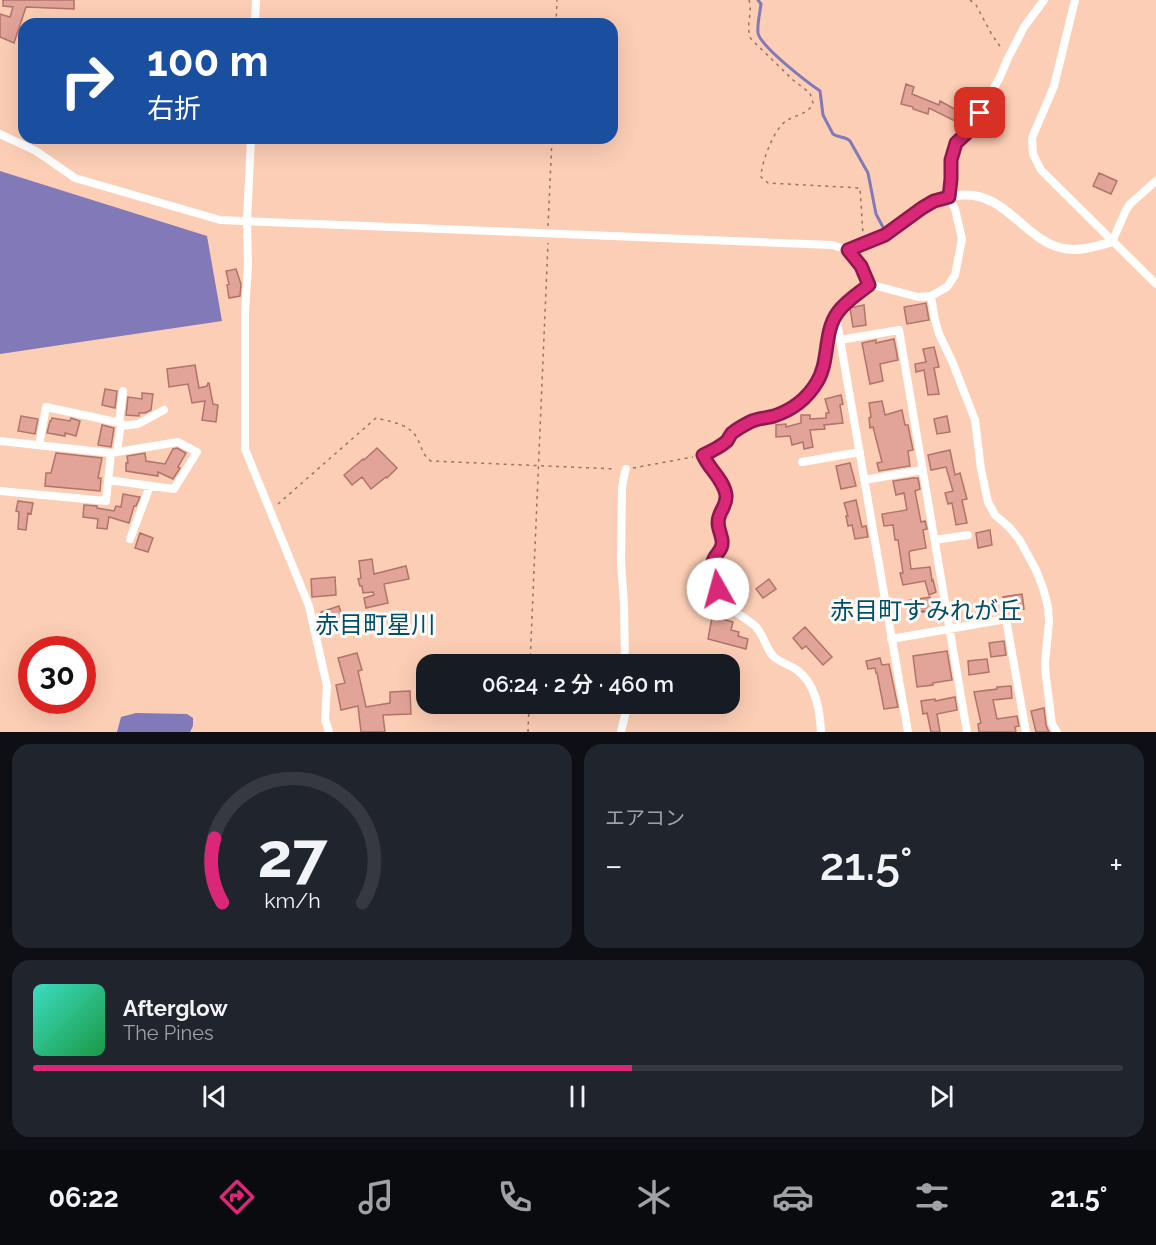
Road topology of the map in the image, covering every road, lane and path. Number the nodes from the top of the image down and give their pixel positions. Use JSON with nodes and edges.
{"nodes":[{"id":1,"x":256,"y":0,"type":"edge"},
{"id":2,"x":557,"y":0,"type":"edge"},
{"id":3,"x":749,"y":0,"type":"edge"},
{"id":4,"x":970,"y":0,"type":"edge"},
{"id":5,"x":1044,"y":0,"type":"edge"},
{"id":6,"x":1075,"y":0,"type":"edge"},
{"id":7,"x":255,"y":18,"type":"edge"},
{"id":8,"x":556,"y":18,"type":"edge"},
{"id":9,"x":1008,"y":58,"type":"junction"},
{"id":10,"x":0,"y":134,"type":"edge"},
{"id":11,"x":18,"y":142,"type":"edge"},
{"id":12,"x":21,"y":144,"type":"edge"},
{"id":13,"x":250,"y":144,"type":"edge"},
{"id":14,"x":552,"y":144,"type":"edge"},
{"id":15,"x":1156,"y":181,"type":"edge"},
{"id":16,"x":949,"y":197,"type":"junction"},
{"id":17,"x":247,"y":221,"type":"junction"},
{"id":18,"x":548,"y":233,"type":"junction"},
{"id":19,"x":1112,"y":242,"type":"junction"},
{"id":20,"x":864,"y":243,"type":"junction"},
{"id":21,"x":848,"y":250,"type":"junction"},
{"id":22,"x":1156,"y":284,"type":"edge"},
{"id":23,"x":869,"y":285,"type":"junction"},
{"id":24,"x":931,"y":296,"type":"junction"},
{"id":25,"x":836,"y":315,"type":"junction"},
{"id":26,"x":840,"y":340,"type":"junction"},
{"id":27,"x":123,"y":391,"type":"dead end"},
{"id":28,"x":164,"y":410,"type":"dead end"},
{"id":29,"x":120,"y":424,"type":"junction"},
{"id":30,"x":0,"y":441,"type":"edge"},
{"id":31,"x":39,"y":445,"type":"junction"},
{"id":32,"x":860,"y":452,"type":"junction"},
{"id":33,"x":114,"y":453,"type":"junction"},
{"id":34,"x":703,"y":455,"type":"junction"},
{"id":35,"x":802,"y":462,"type":"dead end"},
{"id":36,"x":539,"y":465,"type":"junction"},
{"id":37,"x":626,"y":469,"type":"junction"},
{"id":38,"x":922,"y":470,"type":"junction"},
{"id":39,"x":108,"y":480,"type":"junction"},
{"id":40,"x":864,"y":480,"type":"junction"},
{"id":41,"x":150,"y":486,"type":"junction"},
{"id":42,"x":0,"y":491,"type":"edge"},
{"id":43,"x":270,"y":511,"type":"junction"},
{"id":44,"x":968,"y":535,"type":"dead end"},
{"id":45,"x":130,"y":539,"type":"dead end"},
{"id":46,"x":935,"y":540,"type":"junction"},
{"id":47,"x":949,"y":629,"type":"junction"},
{"id":48,"x":891,"y":639,"type":"junction"},
{"id":49,"x":531,"y":654,"type":"edge"},
{"id":50,"x":625,"y":654,"type":"edge"},
{"id":51,"x":529,"y":714,"type":"edge"},
{"id":52,"x":625,"y":714,"type":"edge"},
{"id":53,"x":329,"y":732,"type":"edge"},
{"id":54,"x":528,"y":732,"type":"edge"},
{"id":55,"x":621,"y":732,"type":"edge"},
{"id":56,"x":821,"y":732,"type":"edge"},
{"id":57,"x":908,"y":732,"type":"edge"},
{"id":58,"x":967,"y":732,"type":"edge"},
{"id":59,"x":1026,"y":732,"type":"edge"},
{"id":60,"x":1057,"y":732,"type":"edge"}],
"edges":[{"from":1,"to":7,"type":"street"},
{"from":2,"to":8,"type":"path"},
{"from":3,"to":20,"type":"path"},
{"from":4,"to":9,"type":"path"},
{"from":5,"to":9,"type":"street"},
{"from":6,"to":19,"type":"street"},
{"from":9,"to":16,"type":"street"},
{"from":10,"to":11,"type":"street"},
{"from":12,"to":17,"type":"street"},
{"from":13,"to":17,"type":"street"},
{"from":14,"to":18,"type":"path"},
{"from":15,"to":19,"type":"street"},
{"from":16,"to":19,"type":"street"},
{"from":16,"to":20,"type":"street"},
{"from":16,"to":24,"type":"street"},
{"from":17,"to":18,"type":"street"},
{"from":17,"to":43,"type":"street"},
{"from":18,"to":21,"type":"street"},
{"from":18,"to":36,"type":"path"},
{"from":19,"to":22,"type":"street"},
{"from":20,"to":21,"type":"street"},
{"from":21,"to":23,"type":"street"},
{"from":23,"to":24,"type":"street"},
{"from":23,"to":25,"type":"street"},
{"from":24,"to":60,"type":"street"},
{"from":25,"to":26,"type":"street"},
{"from":25,"to":34,"type":"street"},
{"from":26,"to":32,"type":"street"},
{"from":26,"to":38,"type":"street"},
{"from":27,"to":29,"type":"street"},
{"from":28,"to":29,"type":"street"},
{"from":29,"to":31,"type":"street"},
{"from":29,"to":33,"type":"street"},
{"from":30,"to":31,"type":"street"},
{"from":31,"to":33,"type":"street"},
{"from":32,"to":35,"type":"street"},
{"from":32,"to":40,"type":"street"},
{"from":33,"to":39,"type":"street"},
{"from":33,"to":41,"type":"street"},
{"from":34,"to":37,"type":"path"},
{"from":34,"to":56,"type":"street"},
{"from":36,"to":37,"type":"path"},
{"from":36,"to":43,"type":"path"},
{"from":36,"to":49,"type":"path"},
{"from":37,"to":50,"type":"street"},
{"from":38,"to":40,"type":"street"},
{"from":38,"to":46,"type":"street"},
{"from":39,"to":41,"type":"street"},
{"from":39,"to":42,"type":"street"},
{"from":40,"to":48,"type":"street"},
{"from":41,"to":45,"type":"street"},
{"from":43,"to":53,"type":"street"},
{"from":44,"to":46,"type":"street"},
{"from":46,"to":47,"type":"street"},
{"from":47,"to":48,"type":"street"},
{"from":47,"to":58,"type":"street"},
{"from":47,"to":59,"type":"street"},
{"from":48,"to":57,"type":"street"},
{"from":51,"to":54,"type":"path"},
{"from":52,"to":55,"type":"street"}]}
